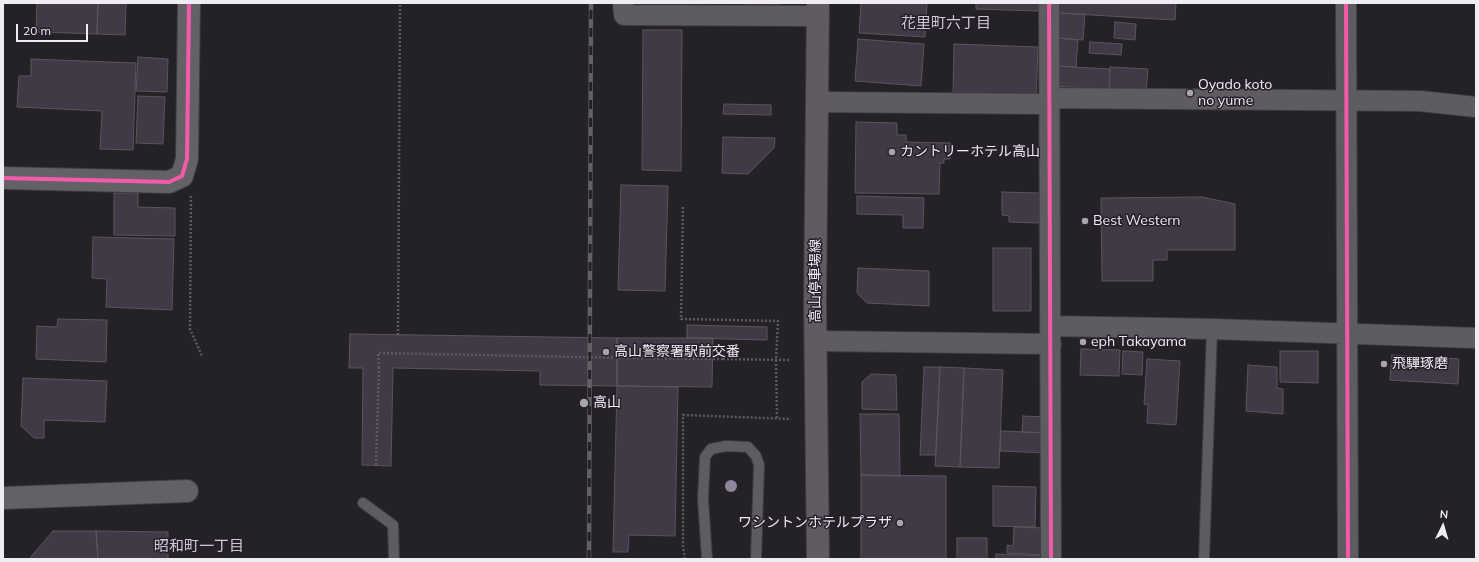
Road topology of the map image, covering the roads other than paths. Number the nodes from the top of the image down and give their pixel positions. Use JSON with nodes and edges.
{"nodes":[{"id":1,"x":189,"y":3,"type":"edge"},
{"id":2,"x":624,"y":3,"type":"edge"},
{"id":3,"x":1049,"y":3,"type":"edge"},
{"id":4,"x":1346,"y":3,"type":"edge"},
{"id":5,"x":818,"y":9,"type":"edge"},
{"id":6,"x":1346,"y":100,"type":"junction"},
{"id":7,"x":1049,"y":101,"type":"junction"},
{"id":8,"x":817,"y":102,"type":"junction"},
{"id":9,"x":1476,"y":107,"type":"edge"},
{"id":10,"x":3,"y":178,"type":"edge"},
{"id":11,"x":1212,"y":329,"type":"junction"},
{"id":12,"x":1347,"y":334,"type":"junction"},
{"id":13,"x":1051,"y":335,"type":"junction"},
{"id":14,"x":1476,"y":338,"type":"edge"},
{"id":15,"x":816,"y":341,"type":"junction"},
{"id":16,"x":187,"y":491,"type":"dead end"},
{"id":17,"x":3,"y":498,"type":"edge"},
{"id":18,"x":363,"y":503,"type":"dead end"},
{"id":19,"x":394,"y":559,"type":"edge"},
{"id":20,"x":706,"y":559,"type":"edge"},
{"id":21,"x":756,"y":559,"type":"edge"},
{"id":22,"x":818,"y":559,"type":"edge"},
{"id":23,"x":1051,"y":559,"type":"edge"},
{"id":24,"x":1204,"y":559,"type":"edge"},
{"id":25,"x":1348,"y":559,"type":"edge"}],
"edges":[{"from":1,"to":10,"type":"street"},
{"from":2,"to":5,"type":"street"},
{"from":3,"to":7,"type":"street"},
{"from":4,"to":6,"type":"street"},
{"from":5,"to":8,"type":"main road","name":"高山停車場線"},
{"from":6,"to":7,"type":"street"},
{"from":6,"to":9,"type":"street"},
{"from":6,"to":12,"type":"street"},
{"from":7,"to":8,"type":"street"},
{"from":7,"to":13,"type":"street"},
{"from":8,"to":15,"type":"main road","name":"高山停車場線"},
{"from":11,"to":12,"type":"street"},
{"from":11,"to":13,"type":"street"},
{"from":11,"to":24,"type":"lane"},
{"from":12,"to":14,"type":"street"},
{"from":12,"to":25,"type":"street"},
{"from":13,"to":15,"type":"street"},
{"from":13,"to":23,"type":"street"},
{"from":15,"to":22,"type":"main road","name":"高山停車場線"},
{"from":16,"to":17,"type":"street"},
{"from":18,"to":19,"type":"lane"},
{"from":20,"to":21,"type":"lane"}]}
